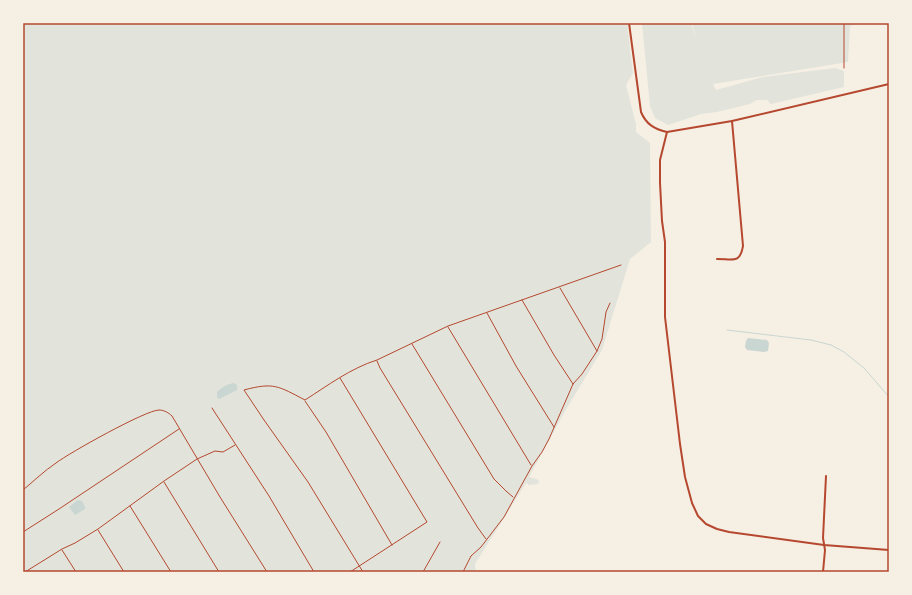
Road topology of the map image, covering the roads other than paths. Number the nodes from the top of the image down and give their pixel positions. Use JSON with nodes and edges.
{"nodes":[{"id":1,"x":629,"y":23,"type":"edge"},
{"id":2,"x":844,"y":23,"type":"edge"},
{"id":3,"x":844,"y":68,"type":"dead end"},
{"id":4,"x":889,"y":84,"type":"edge"},
{"id":5,"x":732,"y":121,"type":"junction"},
{"id":6,"x":667,"y":132,"type":"junction"},
{"id":7,"x":717,"y":260,"type":"dead end"},
{"id":8,"x":621,"y":264,"type":"dead end"},
{"id":9,"x":559,"y":287,"type":"junction"},
{"id":10,"x":522,"y":300,"type":"junction"},
{"id":11,"x":610,"y":303,"type":"dead end"},
{"id":12,"x":487,"y":312,"type":"junction"},
{"id":13,"x":448,"y":326,"type":"junction"},
{"id":14,"x":412,"y":344,"type":"junction"},
{"id":15,"x":597,"y":351,"type":"junction"},
{"id":16,"x":377,"y":360,"type":"junction"},
{"id":17,"x":340,"y":378,"type":"junction"},
{"id":18,"x":573,"y":384,"type":"junction"},
{"id":19,"x":305,"y":400,"type":"junction"},
{"id":20,"x":212,"y":408,"type":"dead end"},
{"id":21,"x":554,"y":428,"type":"junction"},
{"id":22,"x":179,"y":429,"type":"junction"},
{"id":23,"x":235,"y":445,"type":"junction"},
{"id":24,"x":197,"y":459,"type":"junction"},
{"id":25,"x":532,"y":466,"type":"junction"},
{"id":26,"x":826,"y":476,"type":"dead end"},
{"id":27,"x":164,"y":481,"type":"junction"},
{"id":28,"x":23,"y":490,"type":"edge"},
{"id":29,"x":514,"y":498,"type":"junction"},
{"id":30,"x":130,"y":505,"type":"junction"},
{"id":31,"x":98,"y":529,"type":"junction"},
{"id":32,"x":23,"y":532,"type":"edge"},
{"id":33,"x":486,"y":539,"type":"junction"},
{"id":34,"x":440,"y":542,"type":"dead end"},
{"id":35,"x":824,"y":545,"type":"junction"},
{"id":36,"x":392,"y":546,"type":"junction"},
{"id":37,"x":62,"y":549,"type":"junction"},
{"id":38,"x":889,"y":550,"type":"edge"},
{"id":39,"x":360,"y":566,"type":"junction"},
{"id":40,"x":28,"y":570,"type":"junction"},
{"id":41,"x":24,"y":572,"type":"edge"},
{"id":42,"x":30,"y":572,"type":"edge"},
{"id":43,"x":76,"y":572,"type":"edge"},
{"id":44,"x":124,"y":572,"type":"edge"},
{"id":45,"x":171,"y":572,"type":"edge"},
{"id":46,"x":219,"y":572,"type":"edge"},
{"id":47,"x":267,"y":572,"type":"edge"},
{"id":48,"x":314,"y":572,"type":"edge"},
{"id":49,"x":350,"y":572,"type":"edge"},
{"id":50,"x":363,"y":572,"type":"edge"},
{"id":51,"x":423,"y":572,"type":"edge"},
{"id":52,"x":463,"y":572,"type":"edge"},
{"id":53,"x":823,"y":572,"type":"edge"}],
"edges":[{"from":1,"to":6,"type":"street"},
{"from":2,"to":3,"type":"lane"},
{"from":4,"to":5,"type":"street"},
{"from":5,"to":6,"type":"street"},
{"from":5,"to":7,"type":"street"},
{"from":6,"to":35,"type":"street"},
{"from":8,"to":9,"type":"lane"},
{"from":9,"to":10,"type":"lane"},
{"from":9,"to":15,"type":"lane"},
{"from":10,"to":12,"type":"lane"},
{"from":10,"to":18,"type":"lane"},
{"from":11,"to":15,"type":"lane"},
{"from":12,"to":13,"type":"lane"},
{"from":12,"to":21,"type":"lane"},
{"from":13,"to":14,"type":"lane"},
{"from":13,"to":25,"type":"lane"},
{"from":14,"to":16,"type":"lane"},
{"from":14,"to":29,"type":"lane"},
{"from":15,"to":18,"type":"lane"},
{"from":16,"to":17,"type":"lane"},
{"from":16,"to":33,"type":"lane"},
{"from":17,"to":19,"type":"lane"},
{"from":17,"to":36,"type":"lane"},
{"from":18,"to":21,"type":"lane"},
{"from":19,"to":36,"type":"lane"},
{"from":19,"to":39,"type":"lane"},
{"from":20,"to":23,"type":"lane"},
{"from":21,"to":25,"type":"lane"},
{"from":22,"to":24,"type":"lane"},
{"from":22,"to":28,"type":"lane"},
{"from":22,"to":32,"type":"lane"},
{"from":23,"to":24,"type":"lane"},
{"from":23,"to":48,"type":"lane"},
{"from":24,"to":27,"type":"lane"},
{"from":24,"to":47,"type":"lane"},
{"from":25,"to":29,"type":"lane"},
{"from":26,"to":35,"type":"street"},
{"from":27,"to":30,"type":"lane"},
{"from":27,"to":46,"type":"lane"},
{"from":29,"to":33,"type":"lane"},
{"from":30,"to":31,"type":"lane"},
{"from":30,"to":45,"type":"lane"},
{"from":31,"to":37,"type":"lane"},
{"from":31,"to":44,"type":"lane"},
{"from":33,"to":52,"type":"lane"},
{"from":34,"to":51,"type":"lane"},
{"from":35,"to":38,"type":"street"},
{"from":35,"to":53,"type":"street"},
{"from":36,"to":39,"type":"lane"},
{"from":37,"to":40,"type":"lane"},
{"from":37,"to":43,"type":"lane"},
{"from":39,"to":49,"type":"lane"},
{"from":39,"to":50,"type":"lane"},
{"from":40,"to":41,"type":"lane"},
{"from":40,"to":42,"type":"lane"}]}
